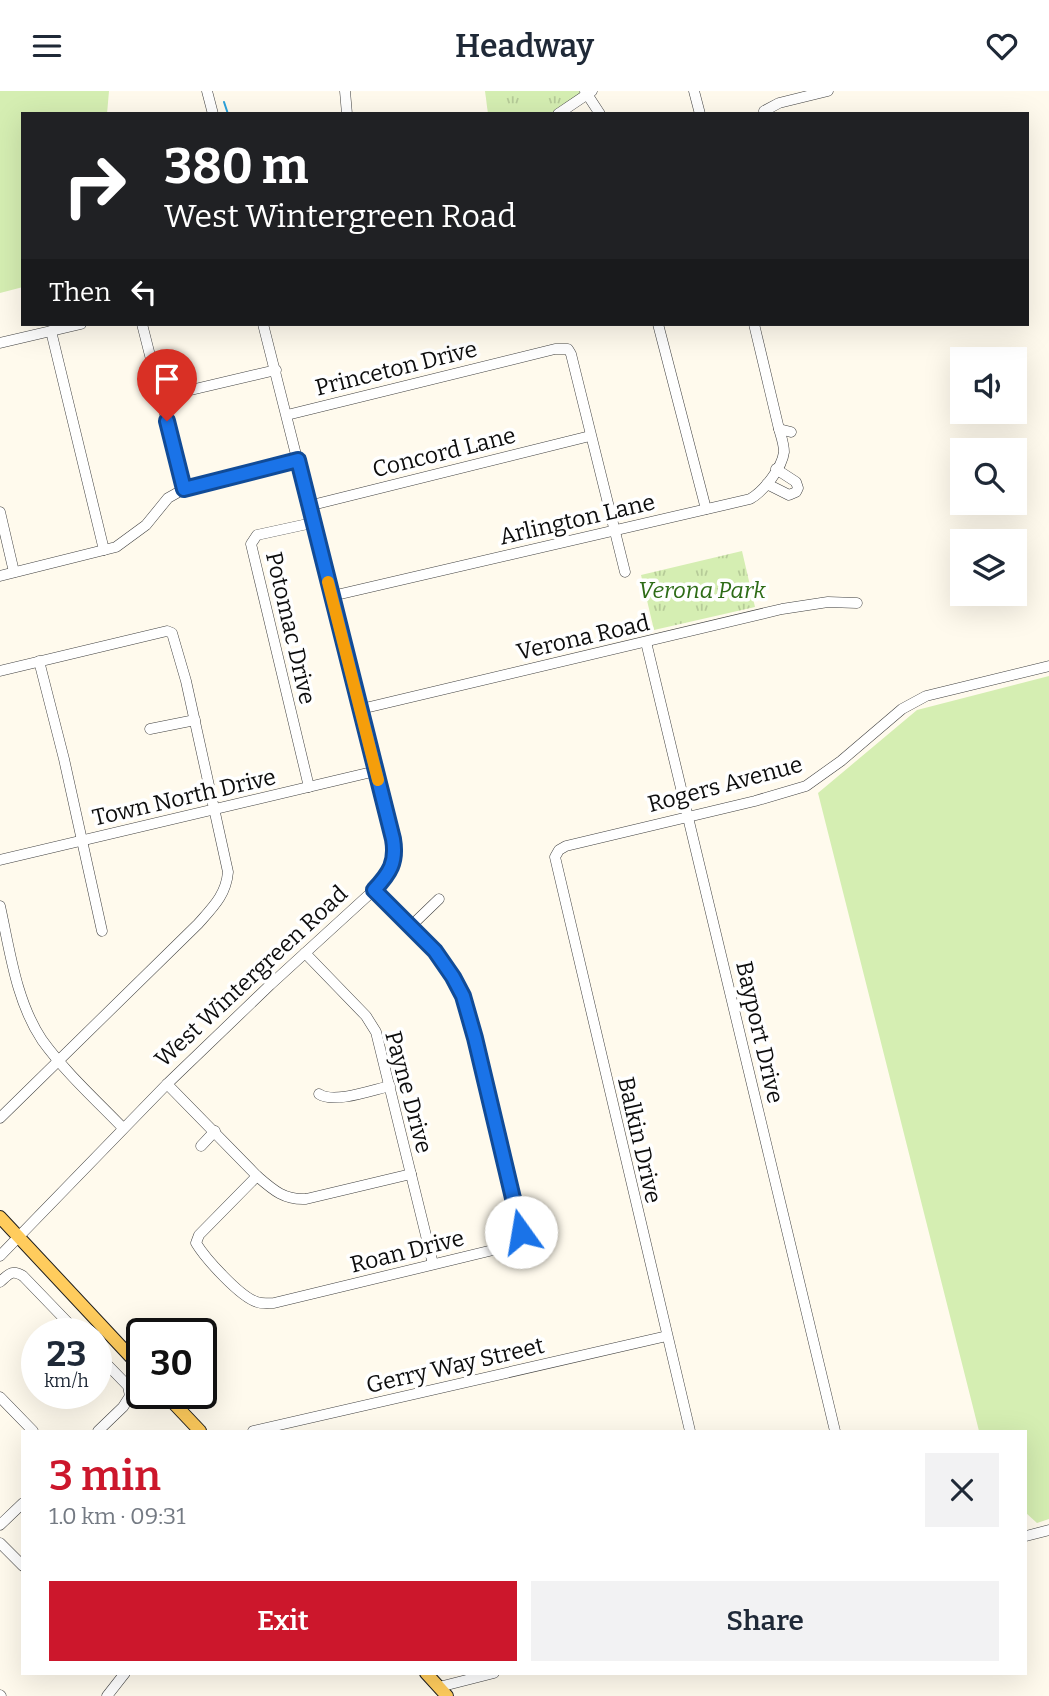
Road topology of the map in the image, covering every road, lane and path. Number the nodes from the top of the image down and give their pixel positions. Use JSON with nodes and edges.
{"nodes":[{"id":1,"x":207,"y":91,"type":"edge"},
{"id":2,"x":345,"y":91,"type":"edge"},
{"id":3,"x":694,"y":91,"type":"edge"},
{"id":4,"x":828,"y":91,"type":"edge"},
{"id":5,"x":588,"y":92,"type":"edge"},
{"id":6,"x":764,"y":111,"type":"dead end"},
{"id":7,"x":212,"y":112,"type":"edge"},
{"id":8,"x":347,"y":112,"type":"edge"},
{"id":9,"x":561,"y":112,"type":"edge"},
{"id":10,"x":599,"y":112,"type":"edge"},
{"id":11,"x":699,"y":112,"type":"edge"},
{"id":12,"x":72,"y":326,"type":"edge"},
{"id":13,"x":143,"y":326,"type":"edge"},
{"id":14,"x":265,"y":326,"type":"edge"},
{"id":15,"x":660,"y":326,"type":"edge"},
{"id":16,"x":754,"y":326,"type":"edge"},
{"id":17,"x":51,"y":331,"type":"junction"},
{"id":18,"x":0,"y":343,"type":"edge"},
{"id":19,"x":276,"y":370,"type":"junction"},
{"id":20,"x":161,"y":397,"type":"junction"},
{"id":21,"x":287,"y":415,"type":"junction"},
{"id":22,"x":779,"y":429,"type":"junction"},
{"id":23,"x":791,"y":432,"type":"dead end"},
{"id":24,"x":590,"y":436,"type":"junction"},
{"id":25,"x":298,"y":460,"type":"junction"},
{"id":26,"x":776,"y":469,"type":"junction"},
{"id":27,"x":767,"y":484,"type":"junction"},
{"id":28,"x":184,"y":489,"type":"junction"},
{"id":29,"x":308,"y":506,"type":"junction"},
{"id":30,"x":706,"y":509,"type":"junction"},
{"id":31,"x":0,"y":512,"type":"edge"},
{"id":32,"x":312,"y":523,"type":"junction"},
{"id":33,"x":613,"y":530,"type":"junction"},
{"id":34,"x":104,"y":550,"type":"junction"},
{"id":35,"x":14,"y":572,"type":"junction"},
{"id":36,"x":625,"y":572,"type":"dead end"},
{"id":37,"x":0,"y":576,"type":"edge"},
{"id":38,"x":332,"y":596,"type":"junction"},
{"id":39,"x":857,"y":603,"type":"dead end"},
{"id":40,"x":646,"y":642,"type":"junction"},
{"id":41,"x":39,"y":661,"type":"junction"},
{"id":42,"x":1049,"y":666,"type":"edge"},
{"id":43,"x":0,"y":671,"type":"edge"},
{"id":44,"x":361,"y":709,"type":"junction"},
{"id":45,"x":195,"y":720,"type":"junction"},
{"id":46,"x":150,"y":729,"type":"dead end"},
{"id":47,"x":376,"y":771,"type":"junction"},
{"id":48,"x":309,"y":787,"type":"junction"},
{"id":49,"x":215,"y":809,"type":"junction"},
{"id":50,"x":689,"y":816,"type":"junction"},
{"id":51,"x":81,"y":841,"type":"junction"},
{"id":52,"x":555,"y":857,"type":"joint"},
{"id":53,"x":0,"y":860,"type":"edge"},
{"id":54,"x":374,"y":890,"type":"junction"},
{"id":55,"x":439,"y":899,"type":"dead end"},
{"id":56,"x":0,"y":906,"type":"edge"},
{"id":57,"x":411,"y":926,"type":"junction"},
{"id":58,"x":102,"y":931,"type":"dead end"},
{"id":59,"x":305,"y":953,"type":"junction"},
{"id":60,"x":59,"y":1061,"type":"junction"},
{"id":61,"x":167,"y":1084,"type":"junction"},
{"id":62,"x":390,"y":1086,"type":"junction"},
{"id":63,"x":319,"y":1094,"type":"dead end"},
{"id":64,"x":0,"y":1118,"type":"edge"},
{"id":65,"x":123,"y":1128,"type":"junction"},
{"id":66,"x":215,"y":1131,"type":"junction"},
{"id":67,"x":201,"y":1146,"type":"dead end"},
{"id":68,"x":411,"y":1174,"type":"junction"},
{"id":69,"x":257,"y":1176,"type":"junction"},
{"id":70,"x":0,"y":1217,"type":"edge"},
{"id":71,"x":19,"y":1237,"type":"junction"},
{"id":72,"x":0,"y":1256,"type":"edge"},
{"id":73,"x":433,"y":1264,"type":"junction"},
{"id":74,"x":0,"y":1282,"type":"edge"},
{"id":75,"x":64,"y":1318,"type":"edge"},
{"id":76,"x":667,"y":1336,"type":"junction"},
{"id":77,"x":126,"y":1352,"type":"edge"},
{"id":78,"x":112,"y":1370,"type":"edge"},
{"id":79,"x":0,"y":1397,"type":"edge"},
{"id":80,"x":179,"y":1409,"type":"edge"},
{"id":81,"x":32,"y":1430,"type":"edge"},
{"id":82,"x":98,"y":1430,"type":"edge"},
{"id":83,"x":199,"y":1430,"type":"edge"},
{"id":84,"x":257,"y":1430,"type":"edge"},
{"id":85,"x":690,"y":1430,"type":"edge"},
{"id":86,"x":835,"y":1430,"type":"edge"},
{"id":87,"x":21,"y":1505,"type":"edge"},
{"id":88,"x":0,"y":1525,"type":"edge"},
{"id":89,"x":1049,"y":1530,"type":"edge"},
{"id":90,"x":1027,"y":1536,"type":"edge"},
{"id":91,"x":0,"y":1543,"type":"edge"},
{"id":92,"x":21,"y":1564,"type":"edge"},
{"id":93,"x":123,"y":1675,"type":"edge"},
{"id":94,"x":428,"y":1675,"type":"edge"},
{"id":95,"x":489,"y":1675,"type":"edge"},
{"id":96,"x":443,"y":1692,"type":"edge"},
{"id":97,"x":107,"y":1696,"type":"edge"}],
"edges":[{"from":1,"to":7,"type":"street"},
{"from":2,"to":8,"type":"street"},
{"from":3,"to":11,"type":"street"},
{"from":4,"to":6,"type":"street"},
{"from":5,"to":9,"type":"street"},
{"from":5,"to":10,"type":"street"},
{"from":12,"to":17,"type":"street"},
{"from":13,"to":20,"type":"street"},
{"from":14,"to":19,"type":"street","name":"West Wintergreen Road"},
{"from":15,"to":30,"type":"street"},
{"from":16,"to":22,"type":"street","name":"Arlington Lane"},
{"from":17,"to":18,"type":"street"},
{"from":17,"to":34,"type":"street"},
{"from":19,"to":20,"type":"street"},
{"from":19,"to":21,"type":"street","name":"West Wintergreen Road"},
{"from":20,"to":28,"type":"street"},
{"from":21,"to":24,"type":"street","name":"Princeton Drive"},
{"from":21,"to":25,"type":"street","name":"West Wintergreen Road"},
{"from":22,"to":23,"type":"street"},
{"from":22,"to":26,"type":"street","name":"Arlington Lane"},
{"from":24,"to":29,"type":"street","name":"Concord Lane"},
{"from":24,"to":33,"type":"street"},
{"from":25,"to":28,"type":"street"},
{"from":25,"to":29,"type":"street","name":"West Wintergreen Road"},
{"from":26,"to":27,"type":"street","name":"Arlington Lane"},
{"from":26,"to":27,"type":"street"},
{"from":27,"to":30,"type":"street","name":"Arlington Lane"},
{"from":28,"to":34,"type":"street"},
{"from":29,"to":32,"type":"street","name":"West Wintergreen Road"},
{"from":30,"to":33,"type":"street","name":"Arlington Lane"},
{"from":31,"to":35,"type":"street"},
{"from":32,"to":38,"type":"street","name":"West Wintergreen Road"},
{"from":32,"to":48,"type":"street","name":"Potomac Drive"},
{"from":33,"to":36,"type":"street"},
{"from":33,"to":38,"type":"street","name":"Arlington Lane"},
{"from":34,"to":35,"type":"street"},
{"from":35,"to":37,"type":"street"},
{"from":38,"to":44,"type":"street","name":"West Wintergreen Road"},
{"from":39,"to":40,"type":"street","name":"Verona Road"},
{"from":40,"to":44,"type":"street","name":"Verona Road"},
{"from":40,"to":50,"type":"street","name":"Bayport Drive"},
{"from":41,"to":43,"type":"street"},
{"from":41,"to":45,"type":"street"},
{"from":41,"to":51,"type":"street"},
{"from":42,"to":50,"type":"street","name":"Rogers Avenue"},
{"from":44,"to":47,"type":"street","name":"West Wintergreen Road"},
{"from":45,"to":46,"type":"street"},
{"from":45,"to":49,"type":"street"},
{"from":47,"to":48,"type":"street","name":"Town North Drive"},
{"from":47,"to":54,"type":"street","name":"West Wintergreen Road"},
{"from":48,"to":49,"type":"street","name":"Town North Drive"},
{"from":49,"to":51,"type":"street","name":"Town North Drive"},
{"from":49,"to":60,"type":"street"},
{"from":50,"to":52,"type":"street","name":"Rogers Avenue"},
{"from":50,"to":86,"type":"street","name":"Bayport Drive"},
{"from":51,"to":53,"type":"street","name":"Town North Drive"},
{"from":51,"to":58,"type":"street"},
{"from":52,"to":76,"type":"street","name":"Balkin Drive"},
{"from":54,"to":57,"type":"street","name":"Roan Drive"},
{"from":54,"to":59,"type":"street","name":"West Wintergreen Road"},
{"from":55,"to":57,"type":"street"},
{"from":56,"to":60,"type":"street"},
{"from":57,"to":73,"type":"street","name":"Roan Drive"},
{"from":59,"to":61,"type":"street","name":"West Wintergreen Road"},
{"from":59,"to":62,"type":"street","name":"Payne Drive"},
{"from":60,"to":64,"type":"street"},
{"from":60,"to":65,"type":"street"},
{"from":61,"to":65,"type":"street","name":"West Wintergreen Road"},
{"from":61,"to":66,"type":"street"},
{"from":62,"to":63,"type":"street"},
{"from":62,"to":68,"type":"street","name":"Payne Drive"},
{"from":65,"to":71,"type":"street","name":"West Wintergreen Road"},
{"from":66,"to":67,"type":"street"},
{"from":66,"to":69,"type":"street"},
{"from":68,"to":69,"type":"street"},
{"from":68,"to":73,"type":"street","name":"Payne Drive"},
{"from":69,"to":73,"type":"street","name":"Roan Drive"},
{"from":70,"to":71,"type":"main road"},
{"from":71,"to":72,"type":"street","name":"West Wintergreen Road"},
{"from":71,"to":77,"type":"main road"},
{"from":74,"to":75,"type":"street"},
{"from":76,"to":84,"type":"street","name":"Gerry Way Street"},
{"from":76,"to":85,"type":"street","name":"Balkin Drive"},
{"from":78,"to":82,"type":"street"},
{"from":79,"to":81,"type":"street"},
{"from":80,"to":83,"type":"main road"},
{"from":87,"to":88,"type":"street"},
{"from":89,"to":90,"type":"street"},
{"from":91,"to":92,"type":"street"},
{"from":93,"to":97,"type":"street"},
{"from":94,"to":96,"type":"main road"},
{"from":95,"to":96,"type":"street"}]}
